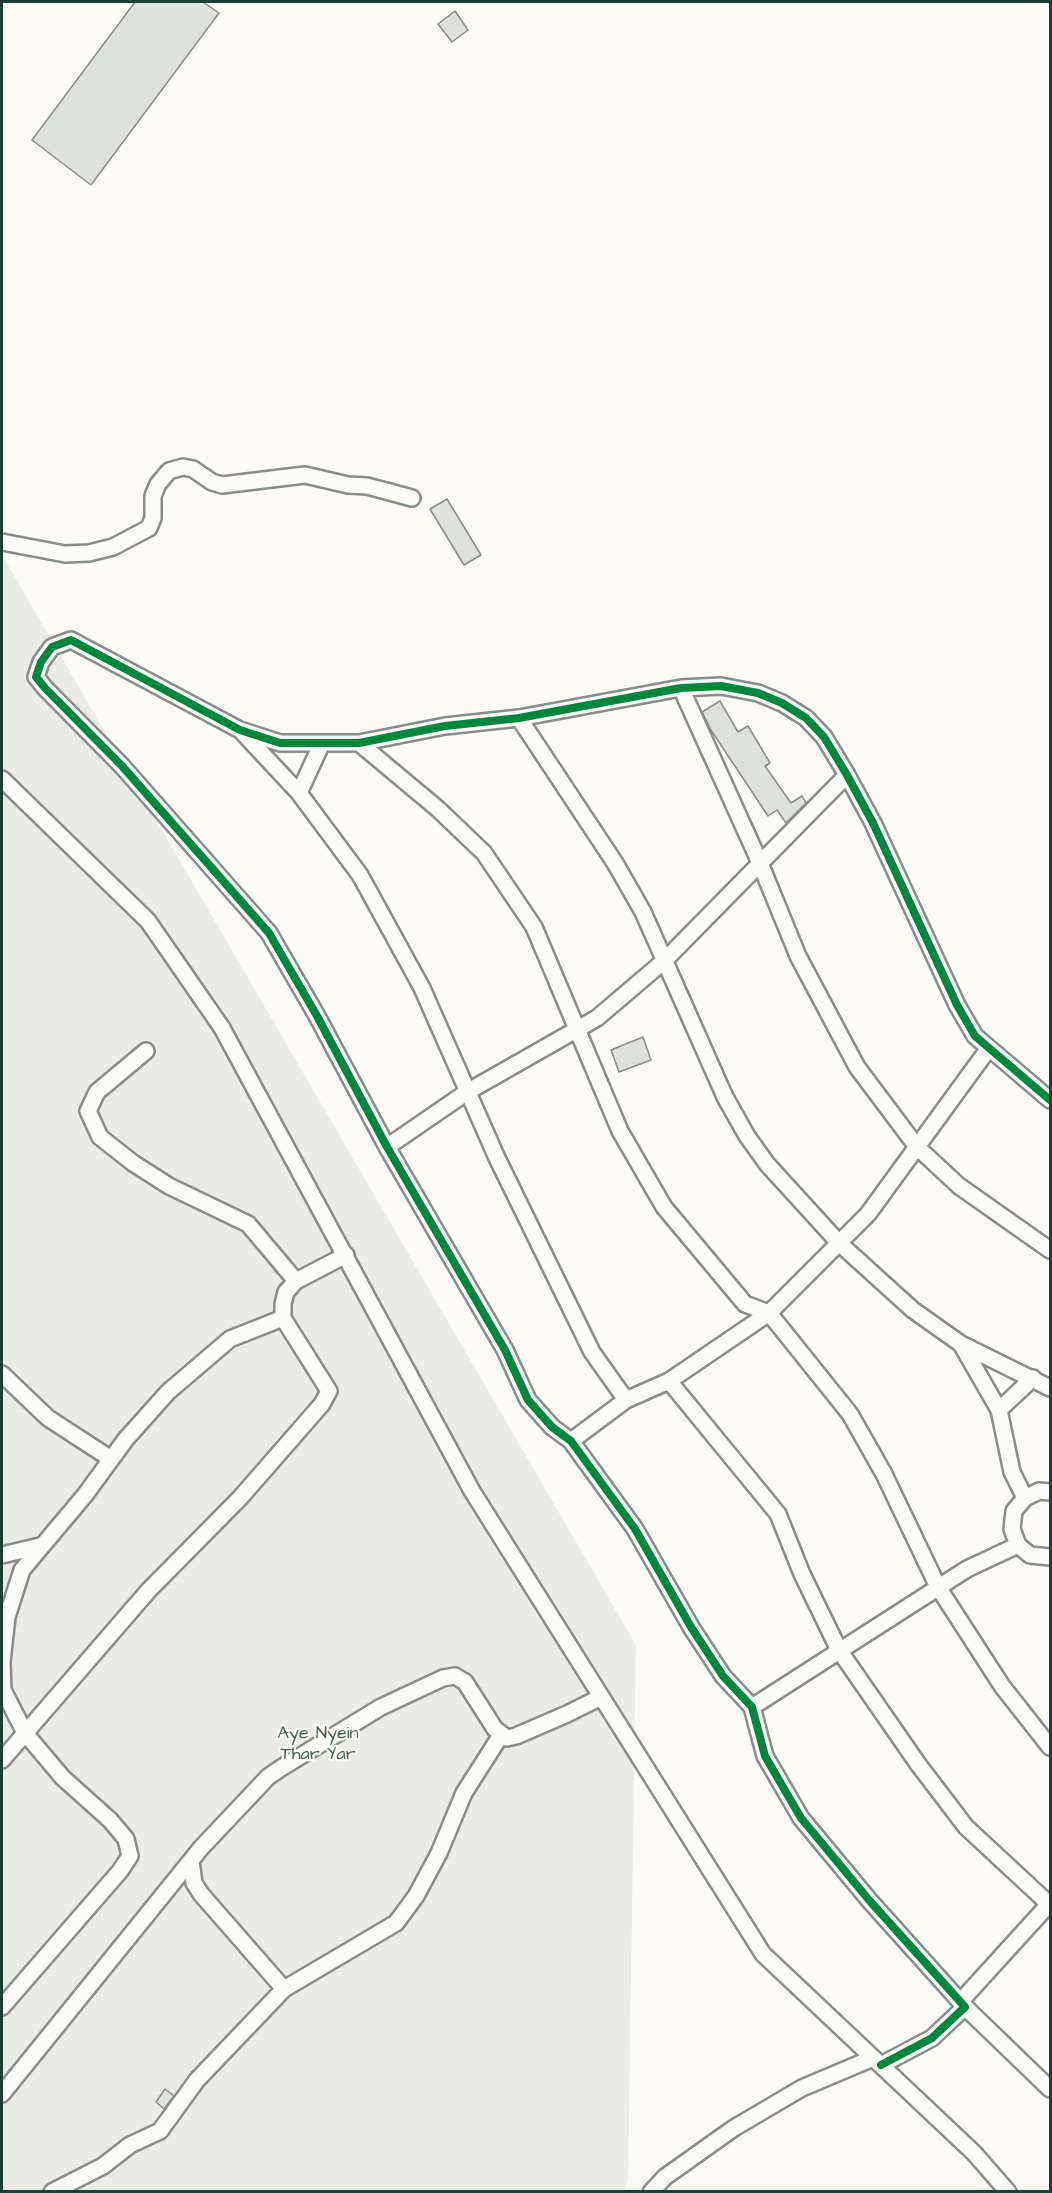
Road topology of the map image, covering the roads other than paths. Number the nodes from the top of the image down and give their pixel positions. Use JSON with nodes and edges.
{"nodes":[{"id":1,"x":412,"y":498,"type":"dead end"},
{"id":2,"x":2,"y":542,"type":"edge"},
{"id":3,"x":681,"y":688,"type":"junction"},
{"id":4,"x":519,"y":718,"type":"junction"},
{"id":5,"x":240,"y":730,"type":"junction"},
{"id":6,"x":322,"y":743,"type":"junction"},
{"id":7,"x":359,"y":743,"type":"junction"},
{"id":8,"x":847,"y":774,"type":"junction"},
{"id":9,"x":2,"y":778,"type":"edge"},
{"id":10,"x":299,"y":794,"type":"junction"},
{"id":11,"x":760,"y":863,"type":"junction"},
{"id":12,"x":664,"y":961,"type":"junction"},
{"id":13,"x":577,"y":1032,"type":"junction"},
{"id":14,"x":989,"y":1048,"type":"junction"},
{"id":15,"x":146,"y":1051,"type":"dead end"},
{"id":16,"x":467,"y":1092,"type":"junction"},
{"id":17,"x":1050,"y":1100,"type":"edge"},
{"id":18,"x":387,"y":1147,"type":"junction"},
{"id":19,"x":917,"y":1147,"type":"junction"},
{"id":20,"x":839,"y":1243,"type":"junction"},
{"id":21,"x":1050,"y":1250,"type":"edge"},
{"id":22,"x":346,"y":1255,"type":"junction"},
{"id":23,"x":296,"y":1281,"type":"junction"},
{"id":24,"x":769,"y":1313,"type":"junction"},
{"id":25,"x":284,"y":1318,"type":"junction"},
{"id":26,"x":961,"y":1344,"type":"junction"},
{"id":27,"x":2,"y":1374,"type":"edge"},
{"id":28,"x":1033,"y":1378,"type":"junction"},
{"id":29,"x":669,"y":1381,"type":"junction"},
{"id":30,"x":1050,"y":1388,"type":"edge"},
{"id":31,"x":8,"y":1390,"type":"edge"},
{"id":32,"x":626,"y":1400,"type":"junction"},
{"id":33,"x":999,"y":1410,"type":"junction"},
{"id":34,"x":571,"y":1441,"type":"junction"},
{"id":35,"x":111,"y":1459,"type":"junction"},
{"id":36,"x":1050,"y":1492,"type":"edge"},
{"id":37,"x":1025,"y":1498,"type":"junction"},
{"id":38,"x":1018,"y":1545,"type":"junction"},
{"id":39,"x":40,"y":1546,"type":"junction"},
{"id":40,"x":2,"y":1556,"type":"edge"},
{"id":41,"x":1050,"y":1557,"type":"edge"},
{"id":42,"x":938,"y":1587,"type":"junction"},
{"id":43,"x":839,"y":1650,"type":"junction"},
{"id":44,"x":601,"y":1697,"type":"junction"},
{"id":45,"x":752,"y":1707,"type":"junction"},
{"id":46,"x":25,"y":1733,"type":"junction"},
{"id":47,"x":501,"y":1735,"type":"junction"},
{"id":48,"x":1050,"y":1748,"type":"edge"},
{"id":49,"x":2,"y":1760,"type":"edge"},
{"id":50,"x":191,"y":1861,"type":"junction"},
{"id":51,"x":1050,"y":1904,"type":"edge"},
{"id":52,"x":284,"y":1989,"type":"junction"},
{"id":53,"x":963,"y":2005,"type":"junction"},
{"id":54,"x":2,"y":2007,"type":"edge"},
{"id":55,"x":877,"y":2062,"type":"junction"},
{"id":56,"x":1050,"y":2089,"type":"edge"},
{"id":57,"x":2,"y":2094,"type":"edge"},
{"id":58,"x":52,"y":2192,"type":"edge"},
{"id":59,"x":651,"y":2192,"type":"edge"},
{"id":60,"x":1008,"y":2192,"type":"edge"}],
"edges":[{"from":1,"to":2,"type":"street"},
{"from":3,"to":4,"type":"street"},
{"from":3,"to":8,"type":"street"},
{"from":3,"to":11,"type":"street"},
{"from":4,"to":7,"type":"street"},
{"from":4,"to":12,"type":"street"},
{"from":5,"to":6,"type":"street"},
{"from":5,"to":10,"type":"street"},
{"from":5,"to":18,"type":"street"},
{"from":6,"to":7,"type":"street"},
{"from":6,"to":10,"type":"street"},
{"from":7,"to":13,"type":"street"},
{"from":8,"to":11,"type":"street"},
{"from":8,"to":14,"type":"street"},
{"from":9,"to":22,"type":"street"},
{"from":10,"to":16,"type":"street"},
{"from":11,"to":12,"type":"street"},
{"from":11,"to":19,"type":"street"},
{"from":12,"to":13,"type":"street"},
{"from":12,"to":20,"type":"street"},
{"from":13,"to":16,"type":"street"},
{"from":13,"to":24,"type":"street"},
{"from":14,"to":17,"type":"street"},
{"from":14,"to":19,"type":"street"},
{"from":15,"to":23,"type":"street"},
{"from":16,"to":18,"type":"street"},
{"from":16,"to":32,"type":"street"},
{"from":18,"to":34,"type":"street"},
{"from":19,"to":20,"type":"street"},
{"from":19,"to":21,"type":"street"},
{"from":20,"to":24,"type":"street"},
{"from":20,"to":26,"type":"street"},
{"from":22,"to":23,"type":"street"},
{"from":22,"to":44,"type":"street"},
{"from":23,"to":25,"type":"street"},
{"from":24,"to":29,"type":"street"},
{"from":24,"to":42,"type":"street"},
{"from":25,"to":35,"type":"street"},
{"from":25,"to":46,"type":"street"},
{"from":26,"to":28,"type":"street"},
{"from":26,"to":33,"type":"street"},
{"from":27,"to":31,"type":"street"},
{"from":28,"to":30,"type":"street"},
{"from":28,"to":33,"type":"street"},
{"from":29,"to":32,"type":"street"},
{"from":29,"to":43,"type":"street"},
{"from":31,"to":35,"type":"street"},
{"from":32,"to":34,"type":"street"},
{"from":33,"to":37,"type":"street"},
{"from":34,"to":45,"type":"street"},
{"from":35,"to":39,"type":"street"},
{"from":36,"to":37,"type":"street"},
{"from":37,"to":38,"type":"street"},
{"from":38,"to":41,"type":"street"},
{"from":38,"to":42,"type":"street"},
{"from":39,"to":40,"type":"street"},
{"from":39,"to":46,"type":"street"},
{"from":42,"to":43,"type":"street"},
{"from":42,"to":48,"type":"street"},
{"from":43,"to":45,"type":"street"},
{"from":43,"to":51,"type":"street"},
{"from":44,"to":47,"type":"street"},
{"from":44,"to":55,"type":"street"},
{"from":45,"to":53,"type":"street"},
{"from":46,"to":49,"type":"street"},
{"from":46,"to":54,"type":"street"},
{"from":47,"to":50,"type":"street"},
{"from":47,"to":52,"type":"street"},
{"from":50,"to":52,"type":"street"},
{"from":50,"to":57,"type":"street"},
{"from":51,"to":53,"type":"street"},
{"from":52,"to":58,"type":"street"},
{"from":53,"to":55,"type":"street"},
{"from":53,"to":56,"type":"street"},
{"from":55,"to":59,"type":"street"},
{"from":55,"to":60,"type":"street"}]}
